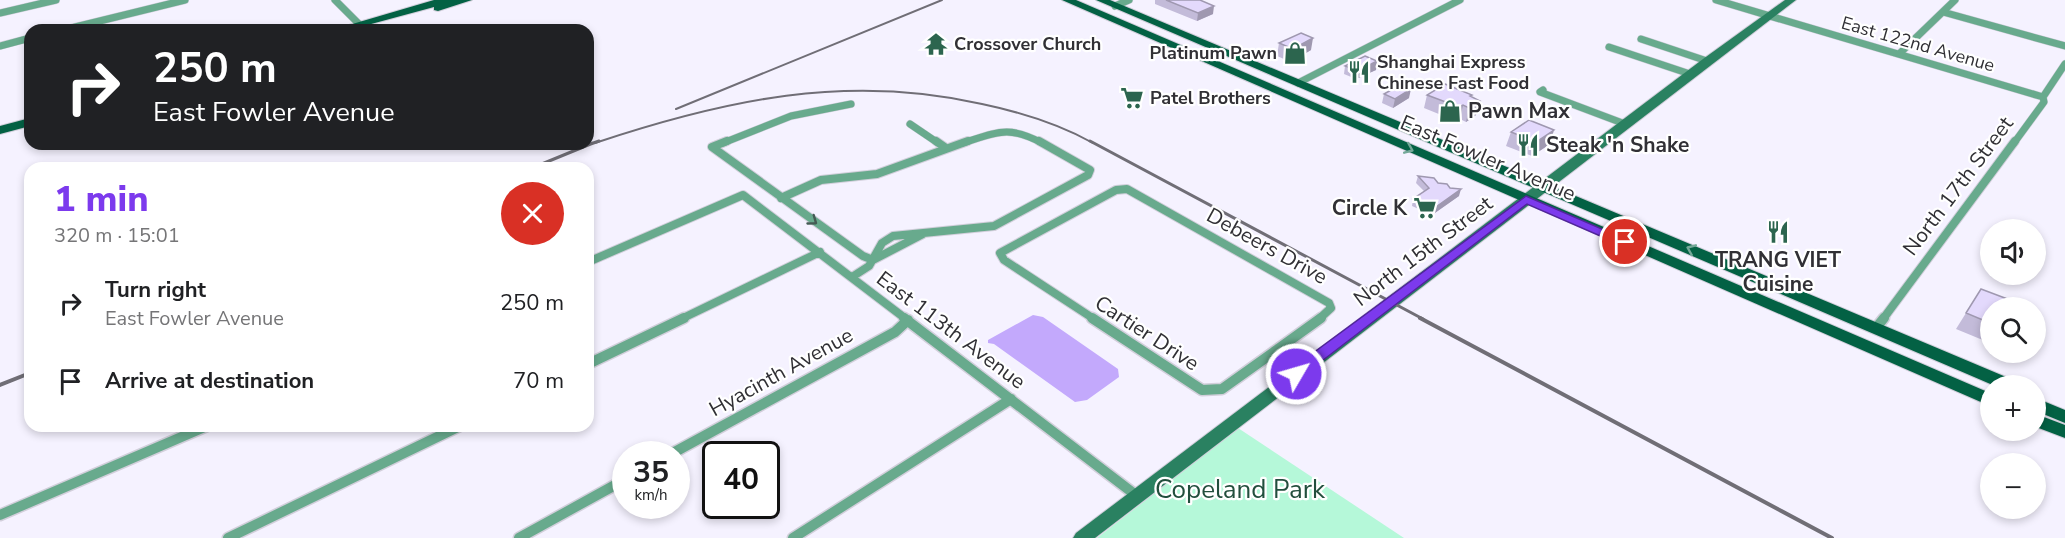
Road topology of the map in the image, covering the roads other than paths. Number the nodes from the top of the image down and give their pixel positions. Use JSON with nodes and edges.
{"nodes":[{"id":1,"x":56,"y":0,"type":"edge"},
{"id":2,"x":185,"y":0,"type":"edge"},
{"id":3,"x":335,"y":0,"type":"edge"},
{"id":4,"x":446,"y":0,"type":"edge"},
{"id":5,"x":467,"y":0,"type":"edge"},
{"id":6,"x":1067,"y":0,"type":"edge"},
{"id":7,"x":1101,"y":0,"type":"edge"},
{"id":8,"x":1129,"y":0,"type":"edge"},
{"id":9,"x":1460,"y":0,"type":"edge"},
{"id":10,"x":1716,"y":0,"type":"edge"},
{"id":11,"x":1791,"y":0,"type":"edge"},
{"id":12,"x":1954,"y":0,"type":"edge"},
{"id":13,"x":1115,"y":6,"type":"junction"},
{"id":14,"x":1094,"y":11,"type":"junction"},
{"id":15,"x":1943,"y":12,"type":"junction"},
{"id":16,"x":0,"y":13,"type":"edge"},
{"id":17,"x":1770,"y":16,"type":"junction"},
{"id":18,"x":87,"y":24,"type":"edge"},
{"id":19,"x":357,"y":24,"type":"edge"},
{"id":20,"x":373,"y":24,"type":"edge"},
{"id":21,"x":376,"y":24,"type":"edge"},
{"id":22,"x":1173,"y":31,"type":"junction"},
{"id":23,"x":24,"y":39,"type":"edge"},
{"id":24,"x":1641,"y":39,"type":"dead end"},
{"id":25,"x":0,"y":45,"type":"edge"},
{"id":26,"x":2065,"y":46,"type":"edge"},
{"id":27,"x":1609,"y":47,"type":"dead end"},
{"id":28,"x":1899,"y":54,"type":"junction"},
{"id":29,"x":1707,"y":60,"type":"junction"},
{"id":30,"x":1211,"y":62,"type":"junction"},
{"id":31,"x":2065,"y":64,"type":"edge"},
{"id":32,"x":1690,"y":74,"type":"junction"},
{"id":33,"x":1298,"y":83,"type":"junction"},
{"id":34,"x":1543,"y":90,"type":"dead end"},
{"id":35,"x":1283,"y":94,"type":"junction"},
{"id":36,"x":2043,"y":97,"type":"junction"},
{"id":37,"x":851,"y":104,"type":"dead end"},
{"id":38,"x":24,"y":117,"type":"edge"},
{"id":39,"x":1381,"y":118,"type":"junction"},
{"id":40,"x":0,"y":123,"type":"edge"},
{"id":41,"x":24,"y":124,"type":"edge"},
{"id":42,"x":910,"y":124,"type":"dead end"},
{"id":43,"x":1625,"y":124,"type":"junction"},
{"id":44,"x":0,"y":130,"type":"edge"},
{"id":45,"x":946,"y":148,"type":"junction"},
{"id":46,"x":1543,"y":186,"type":"junction"},
{"id":47,"x":1123,"y":189,"type":"joint"},
{"id":48,"x":781,"y":198,"type":"junction"},
{"id":49,"x":1526,"y":199,"type":"junction"},
{"id":50,"x":820,"y":252,"type":"junction"},
{"id":51,"x":594,"y":259,"type":"edge"},
{"id":52,"x":873,"y":260,"type":"junction"},
{"id":53,"x":852,"y":277,"type":"junction"},
{"id":54,"x":1738,"y":291,"type":"junction"},
{"id":55,"x":908,"y":320,"type":"junction"},
{"id":56,"x":1876,"y":328,"type":"junction"},
{"id":57,"x":1870,"y":348,"type":"junction"},
{"id":58,"x":1278,"y":349,"type":"junction"},
{"id":59,"x":594,"y":361,"type":"edge"},
{"id":60,"x":1305,"y":366,"type":"junction"},
{"id":61,"x":1986,"y":375,"type":"edge"},
{"id":62,"x":1980,"y":382,"type":"edge"},
{"id":63,"x":1980,"y":396,"type":"edge"},
{"id":64,"x":1011,"y":399,"type":"junction"},
{"id":65,"x":2046,"y":399,"type":"edge"},
{"id":66,"x":2065,"y":408,"type":"edge"},
{"id":67,"x":193,"y":432,"type":"edge"},
{"id":68,"x":448,"y":432,"type":"edge"},
{"id":69,"x":690,"y":444,"type":"edge"},
{"id":70,"x":612,"y":487,"type":"edge"},
{"id":71,"x":1137,"y":495,"type":"junction"},
{"id":72,"x":0,"y":515,"type":"edge"},
{"id":73,"x":228,"y":538,"type":"edge"},
{"id":74,"x":519,"y":538,"type":"edge"},
{"id":75,"x":794,"y":538,"type":"edge"},
{"id":76,"x":1082,"y":538,"type":"edge"}],
"edges":[{"from":1,"to":16,"type":"street"},
{"from":2,"to":18,"type":"street"},
{"from":3,"to":19,"type":"street"},
{"from":4,"to":20,"type":"main road"},
{"from":5,"to":21,"type":"main road"},
{"from":6,"to":14,"type":"main road","name":"East Fowler Avenue"},
{"from":7,"to":13,"type":"main road","name":"East Fowler Avenue"},
{"from":8,"to":13,"type":"street"},
{"from":9,"to":33,"type":"street"},
{"from":10,"to":17,"type":"street","name":"East 122nd Avenue"},
{"from":11,"to":17,"type":"street","name":"North 15th Street"},
{"from":12,"to":15,"type":"street"},
{"from":13,"to":22,"type":"main road","name":"East Fowler Avenue"},
{"from":14,"to":22,"type":"main road"},
{"from":14,"to":30,"type":"main road","name":"East Fowler Avenue"},
{"from":15,"to":26,"type":"street"},
{"from":15,"to":28,"type":"street"},
{"from":17,"to":28,"type":"street","name":"East 122nd Avenue"},
{"from":17,"to":29,"type":"street","name":"North 15th Street"},
{"from":22,"to":33,"type":"main road","name":"East Fowler Avenue"},
{"from":23,"to":25,"type":"street"},
{"from":24,"to":29,"type":"street"},
{"from":27,"to":32,"type":"street"},
{"from":28,"to":36,"type":"street","name":"East 122nd Avenue"},
{"from":29,"to":32,"type":"street","name":"North 15th Street"},
{"from":30,"to":33,"type":"main road"},
{"from":30,"to":35,"type":"main road","name":"East Fowler Avenue"},
{"from":31,"to":36,"type":"street","name":"North 17th Street"},
{"from":32,"to":43,"type":"street","name":"North 15th Street"},
{"from":33,"to":39,"type":"main road","name":"East Fowler Avenue"},
{"from":34,"to":43,"type":"street"},
{"from":35,"to":39,"type":"main road"},
{"from":35,"to":49,"type":"main road","name":"East Fowler Avenue","one_way":true},
{"from":36,"to":56,"type":"street","name":"North 17th Street"},
{"from":37,"to":48,"type":"street"},
{"from":38,"to":40,"type":"main road"},
{"from":39,"to":46,"type":"main road","name":"East Fowler Avenue"},
{"from":41,"to":44,"type":"main road"},
{"from":42,"to":45,"type":"street"},
{"from":43,"to":46,"type":"street","name":"North 15th Street"},
{"from":45,"to":48,"type":"street"},
{"from":45,"to":52,"type":"street"},
{"from":46,"to":49,"type":"street","name":"North 15th Street"},
{"from":56,"to":46,"type":"main road","name":"East Fowler Avenue","one_way":true},
{"from":47,"to":58,"type":"street","name":"Debeers Drive"},
{"from":47,"to":58,"type":"street","name":"Cartier Drive"},
{"from":48,"to":52,"type":"street","one_way":true},
{"from":49,"to":54,"type":"main road","name":"East Fowler Avenue"},
{"from":49,"to":60,"type":"street","name":"North 15th Street"},
{"from":50,"to":51,"type":"street","name":"East 113th Avenue"},
{"from":50,"to":53,"type":"street","name":"East 113th Avenue"},
{"from":50,"to":59,"type":"street"},
{"from":52,"to":53,"type":"street"},
{"from":53,"to":55,"type":"street","name":"East 113th Avenue"},
{"from":54,"to":56,"type":"main road"},
{"from":54,"to":57,"type":"main road","name":"East Fowler Avenue"},
{"from":55,"to":64,"type":"street","name":"East 113th Avenue"},
{"from":55,"to":69,"type":"street","name":"Hyacinth Avenue"},
{"from":56,"to":61,"type":"main road","name":"East Fowler Avenue"},
{"from":57,"to":62,"type":"main road"},
{"from":57,"to":63,"type":"main road","name":"East Fowler Avenue"},
{"from":58,"to":60,"type":"street"},
{"from":60,"to":71,"type":"street","name":"North 15th Street"},
{"from":64,"to":71,"type":"street","name":"East 113th Avenue"},
{"from":64,"to":75,"type":"street"},
{"from":65,"to":66,"type":"main road"},
{"from":67,"to":72,"type":"street"},
{"from":68,"to":73,"type":"street"},
{"from":70,"to":74,"type":"street"},
{"from":71,"to":76,"type":"street","name":"North 15th Street"}]}
